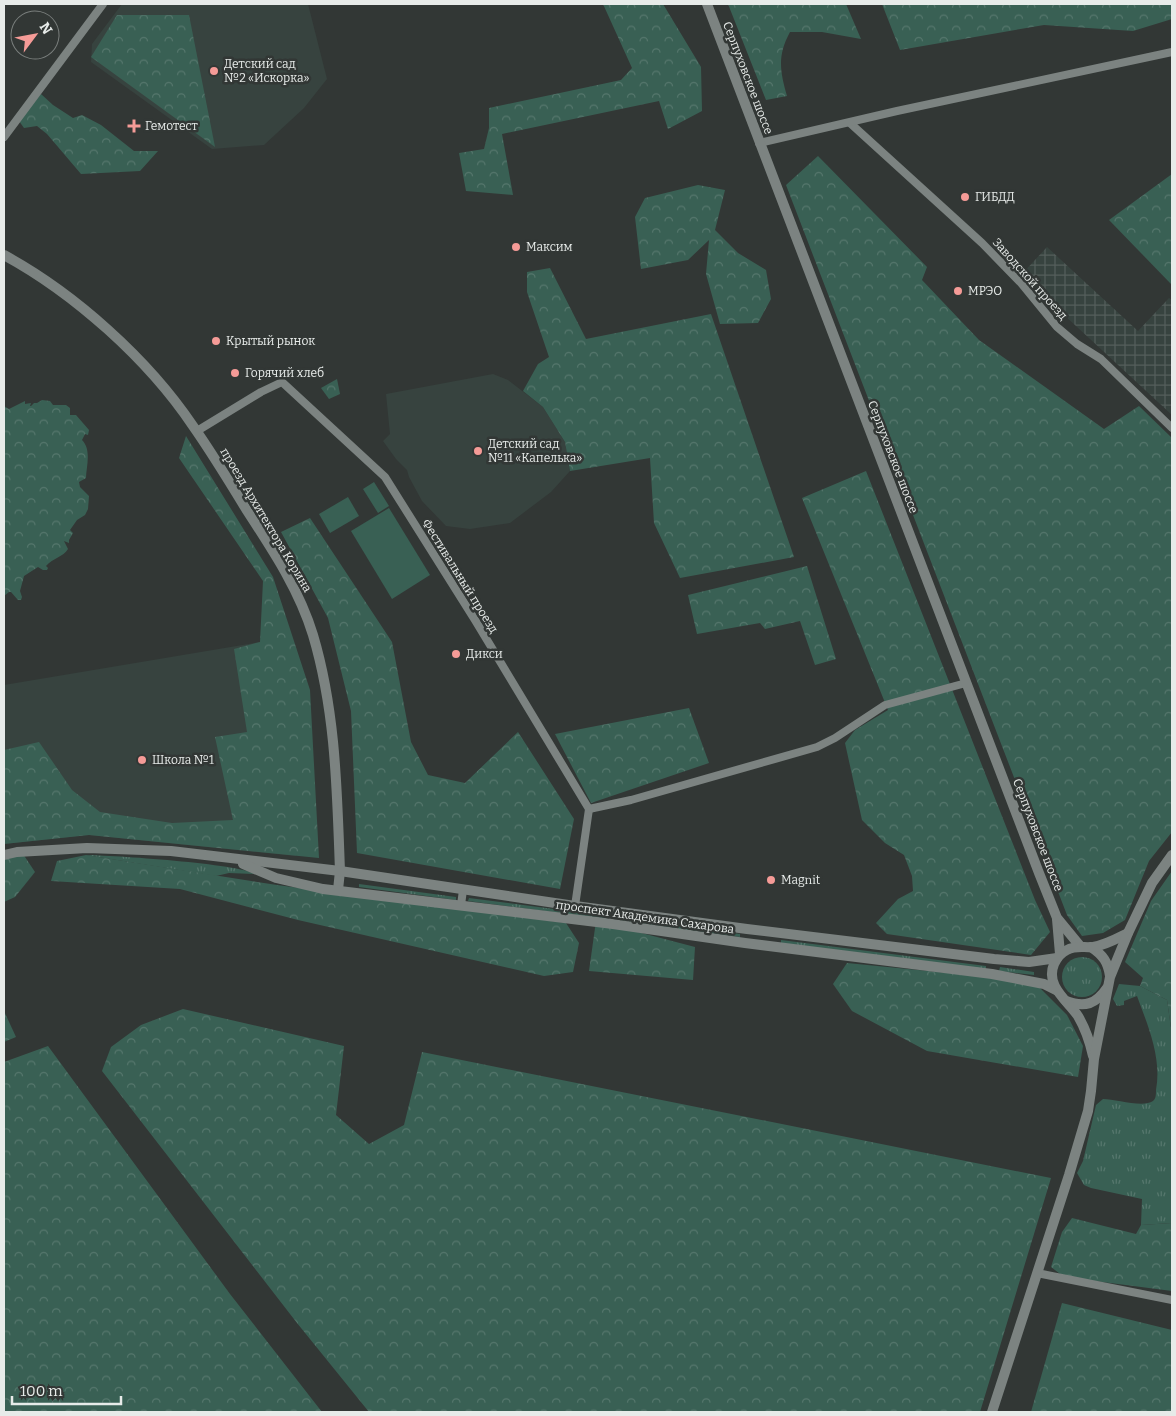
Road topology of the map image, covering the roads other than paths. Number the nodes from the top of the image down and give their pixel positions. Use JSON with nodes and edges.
{"nodes":[{"id":1,"x":103,"y":4,"type":"edge"},
{"id":2,"x":707,"y":4,"type":"edge"},
{"id":3,"x":1172,"y":52,"type":"edge"},
{"id":4,"x":850,"y":123,"type":"junction"},
{"id":5,"x":4,"y":137,"type":"edge"},
{"id":6,"x":759,"y":143,"type":"junction"},
{"id":7,"x":4,"y":255,"type":"edge"},
{"id":8,"x":1172,"y":428,"type":"edge"},
{"id":9,"x":197,"y":431,"type":"junction"},
{"id":10,"x":966,"y":683,"type":"junction"},
{"id":11,"x":589,"y":809,"type":"junction"},
{"id":12,"x":4,"y":855,"type":"edge"},
{"id":13,"x":1172,"y":855,"type":"edge"},
{"id":14,"x":233,"y":860,"type":"junction"},
{"id":15,"x":340,"y":871,"type":"junction"},
{"id":16,"x":338,"y":890,"type":"junction"},
{"id":17,"x":463,"y":890,"type":"junction"},
{"id":18,"x":461,"y":905,"type":"junction"},
{"id":19,"x":575,"y":906,"type":"junction"},
{"id":20,"x":613,"y":910,"type":"junction"},
{"id":21,"x":1057,"y":918,"type":"junction"},
{"id":22,"x":613,"y":924,"type":"junction"},
{"id":23,"x":747,"y":929,"type":"junction"},
{"id":24,"x":1128,"y":933,"type":"junction"},
{"id":25,"x":745,"y":944,"type":"junction"},
{"id":26,"x":1085,"y":947,"type":"junction"},
{"id":27,"x":1058,"y":956,"type":"junction"},
{"id":28,"x":994,"y":959,"type":"junction"},
{"id":29,"x":992,"y":974,"type":"junction"},
{"id":30,"x":1109,"y":982,"type":"junction"},
{"id":31,"x":1056,"y":990,"type":"junction"},
{"id":32,"x":1066,"y":1000,"type":"junction"},
{"id":33,"x":1094,"y":1059,"type":"junction"},
{"id":34,"x":1037,"y":1273,"type":"junction"},
{"id":35,"x":1172,"y":1300,"type":"edge"},
{"id":36,"x":992,"y":1412,"type":"edge"}],
"edges":[{"from":1,"to":5,"type":"street"},
{"from":2,"to":6,"type":"street","name":"Серпуховское шоссе"},
{"from":3,"to":4,"type":"street"},
{"from":4,"to":6,"type":"street"},
{"from":4,"to":8,"type":"street","name":"Заводской проезд"},
{"from":6,"to":10,"type":"street","name":"Серпуховское шоссе"},
{"from":7,"to":9,"type":"street","name":"проезд Архитектора Корина"},
{"from":9,"to":11,"type":"street","name":"Фестивальный проезд"},
{"from":9,"to":15,"type":"street","name":"проезд Архитектора Корина"},
{"from":10,"to":11,"type":"street"},
{"from":10,"to":21,"type":"street","name":"Серпуховское шоссе"},
{"from":11,"to":19,"type":"street"},
{"from":12,"to":14,"type":"street","name":"проспект Академика Сахарова"},
{"from":13,"to":24,"type":"street"},
{"from":14,"to":15,"type":"street","name":"проспект Академика Сахарова"},
{"from":14,"to":16,"type":"street","name":"проспект Академика Сахарова"},
{"from":15,"to":16,"type":"street","name":"проезд Архитектора Корина"},
{"from":15,"to":17,"type":"street","name":"проспект Академика Сахарова"},
{"from":16,"to":18,"type":"street","name":"проспект Академика Сахарова"},
{"from":17,"to":18,"type":"street"},
{"from":17,"to":19,"type":"street","name":"проспект Академика Сахарова"},
{"from":18,"to":22,"type":"street","name":"проспект Академика Сахарова"},
{"from":19,"to":20,"type":"street","name":"проспект Академика Сахарова"},
{"from":20,"to":22,"type":"street"},
{"from":20,"to":23,"type":"street","name":"проспект Академика Сахарова"},
{"from":21,"to":26,"type":"street"},
{"from":21,"to":27,"type":"street"},
{"from":22,"to":25,"type":"street","name":"проспект Академика Сахарова"},
{"from":23,"to":25,"type":"street"},
{"from":23,"to":28,"type":"street","name":"проспект Академика Сахарова"},
{"from":24,"to":26,"type":"street"},
{"from":24,"to":30,"type":"street"},
{"from":25,"to":29,"type":"street","name":"проспект Академика Сахарова"},
{"from":26,"to":27,"type":"street"},
{"from":26,"to":30,"type":"street"},
{"from":27,"to":28,"type":"street","name":"проспект Академика Сахарова"},
{"from":27,"to":31,"type":"street"},
{"from":28,"to":29,"type":"street"},
{"from":29,"to":31,"type":"street","name":"проспект Академика Сахарова"},
{"from":30,"to":32,"type":"street"},
{"from":30,"to":33,"type":"street"},
{"from":31,"to":32,"type":"street"},
{"from":32,"to":33,"type":"street"},
{"from":33,"to":34,"type":"street"},
{"from":34,"to":35,"type":"street"},
{"from":34,"to":36,"type":"street"}]}
